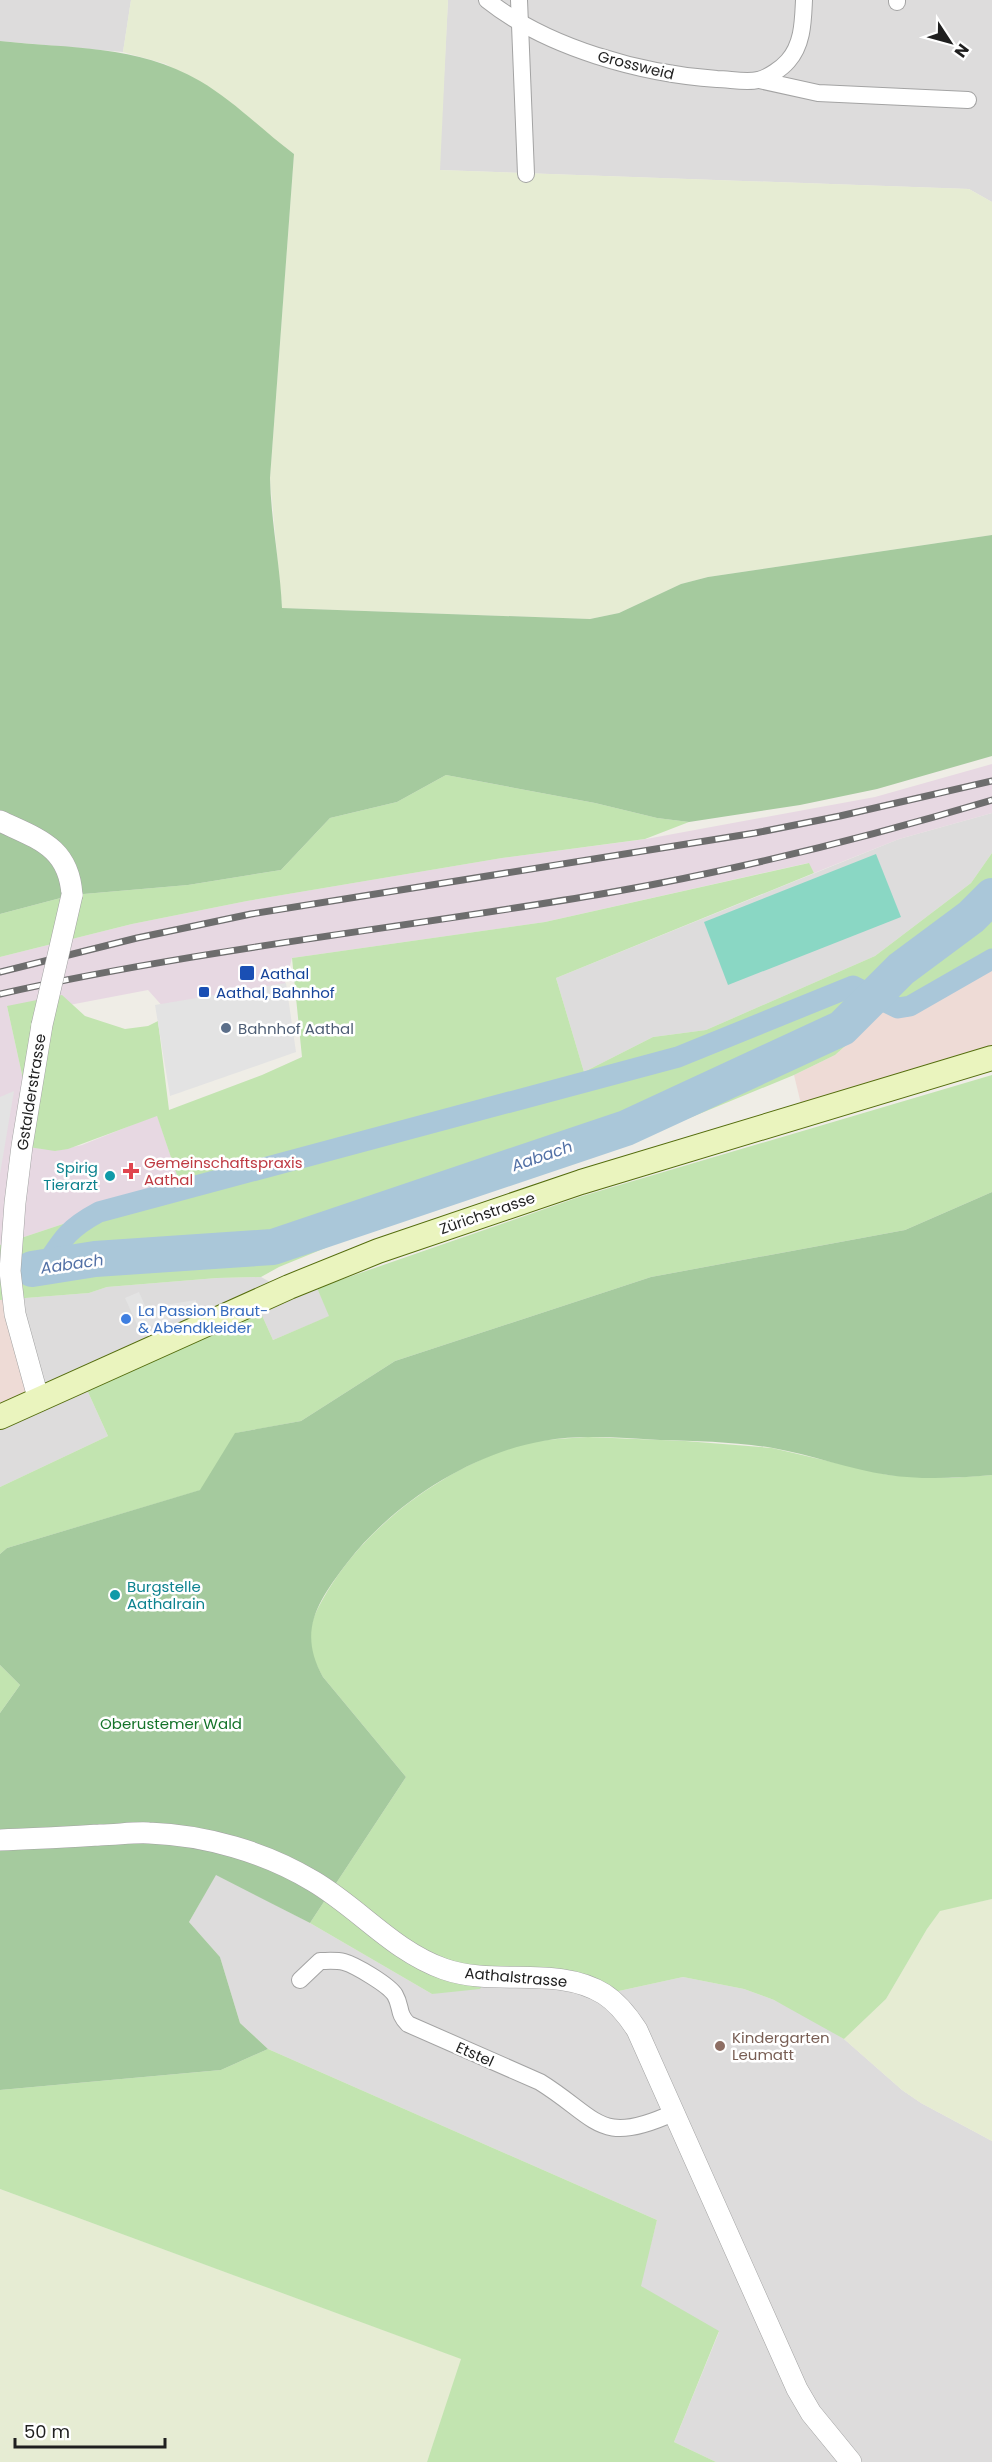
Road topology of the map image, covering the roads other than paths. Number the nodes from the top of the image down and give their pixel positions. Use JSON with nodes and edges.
{"nodes":[{"id":1,"x":487,"y":0,"type":"edge"},
{"id":2,"x":519,"y":0,"type":"edge"},
{"id":3,"x":804,"y":0,"type":"edge"},
{"id":4,"x":520,"y":22,"type":"junction"},
{"id":5,"x":759,"y":80,"type":"junction"},
{"id":6,"x":968,"y":100,"type":"dead end"},
{"id":7,"x":526,"y":174,"type":"dead end"},
{"id":8,"x":0,"y":821,"type":"edge"},
{"id":9,"x":992,"y":1058,"type":"edge"},
{"id":10,"x":39,"y":1401,"type":"junction"},
{"id":11,"x":0,"y":1418,"type":"edge"},
{"id":12,"x":0,"y":1840,"type":"edge"},
{"id":13,"x":300,"y":1980,"type":"dead end"},
{"id":14,"x":673,"y":2113,"type":"junction"},
{"id":15,"x":851,"y":2462,"type":"edge"}],
"edges":[{"from":1,"to":4,"type":"street","name":"Grossweid"},
{"from":2,"to":4,"type":"street"},
{"from":3,"to":5,"type":"street"},
{"from":4,"to":5,"type":"street","name":"Grossweid"},
{"from":4,"to":7,"type":"street"},
{"from":5,"to":6,"type":"street","name":"Grossweid"},
{"from":8,"to":10,"type":"street","name":"Gstalderstrasse","bridge":true},
{"from":9,"to":10,"type":"main road","name":"Zürichstrasse"},
{"from":10,"to":11,"type":"main road","name":"Zürichstrasse"},
{"from":12,"to":14,"type":"street","name":"Aathalstrasse"},
{"from":13,"to":14,"type":"street","name":"Etstel"},
{"from":14,"to":15,"type":"street","name":"Aathalstrasse"}]}
